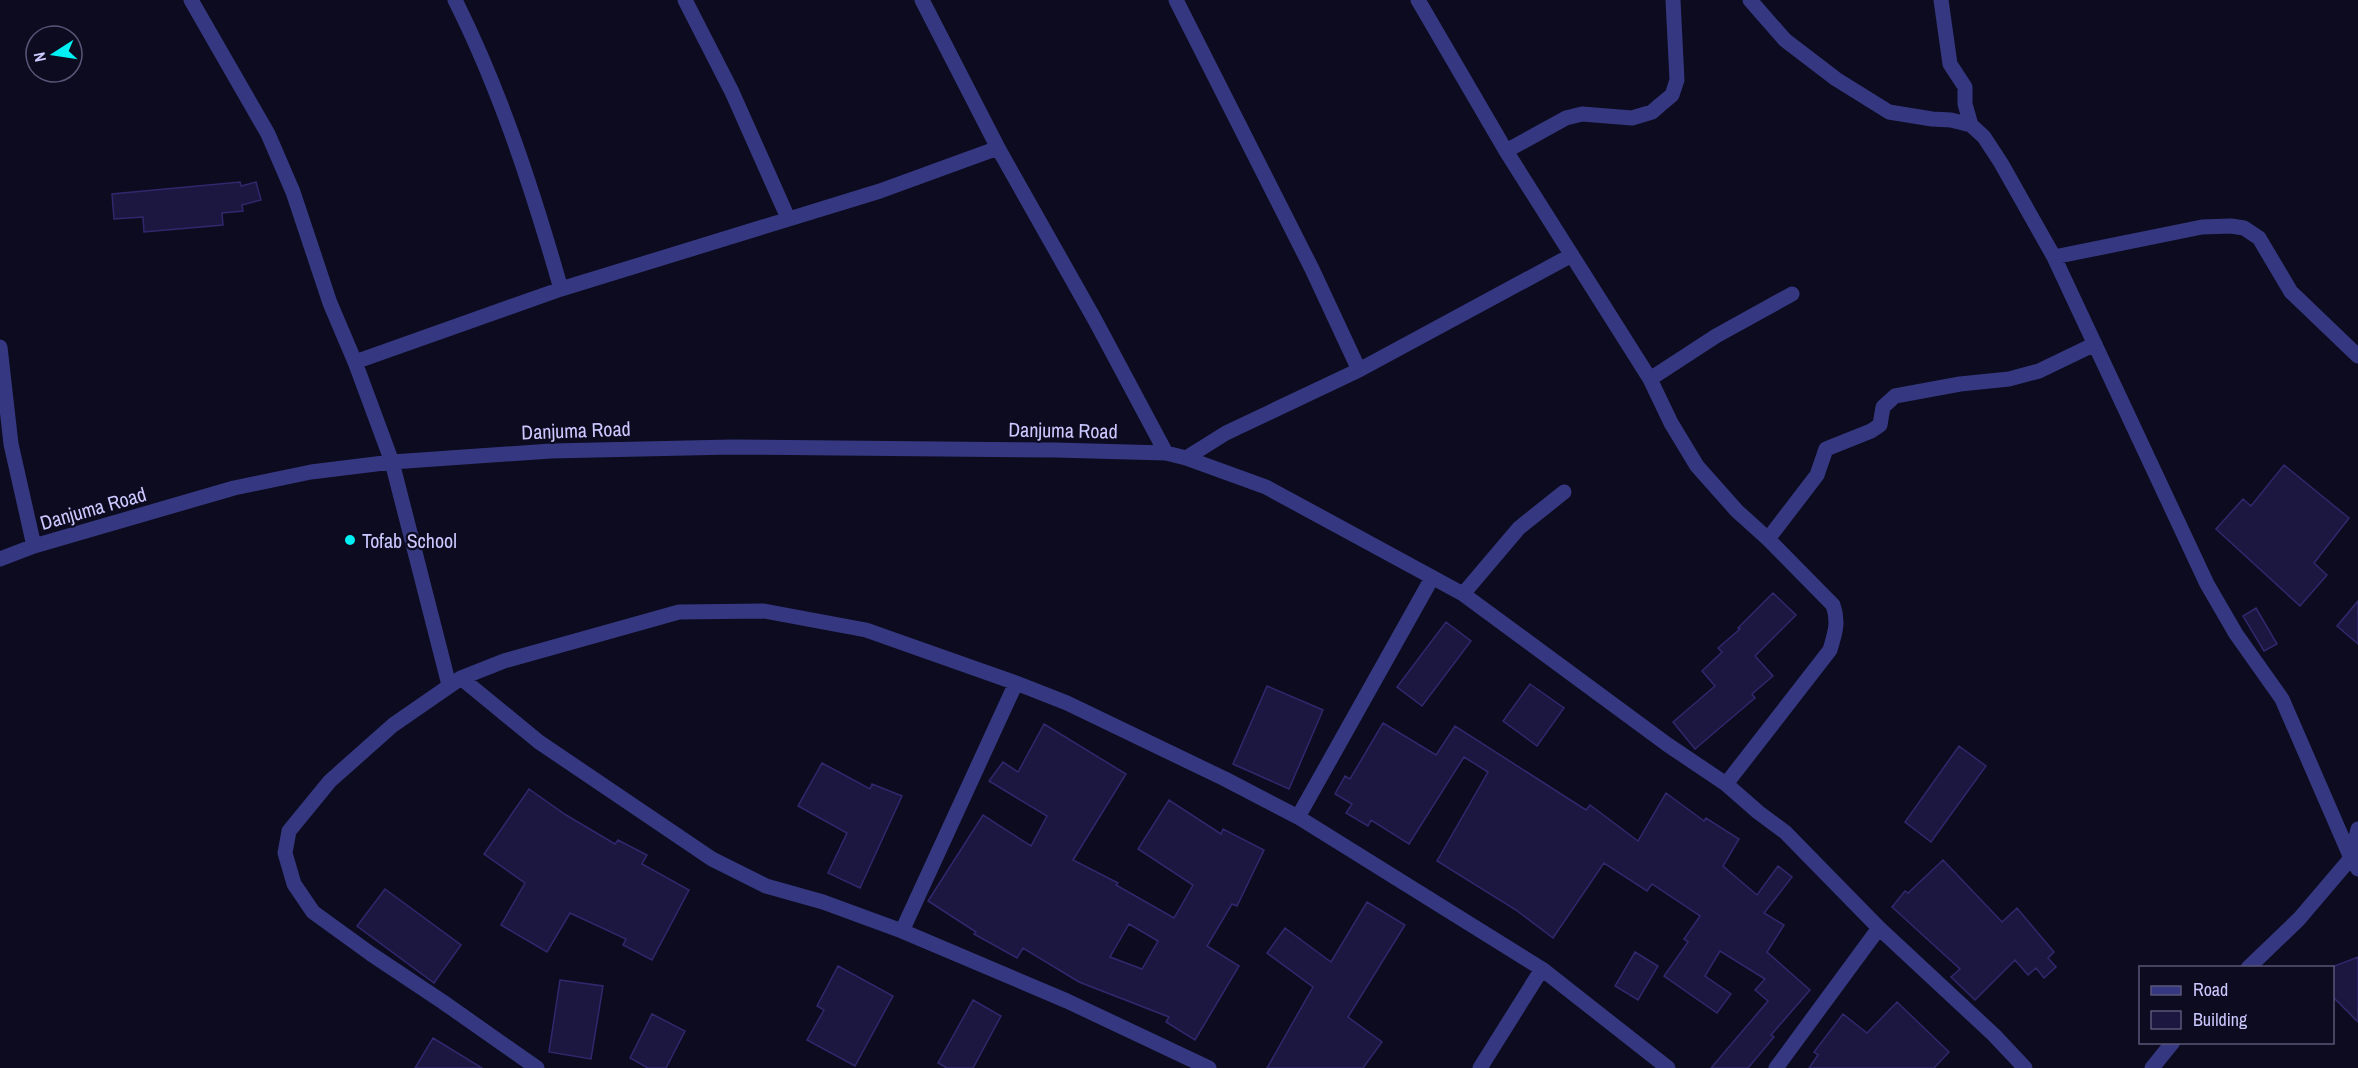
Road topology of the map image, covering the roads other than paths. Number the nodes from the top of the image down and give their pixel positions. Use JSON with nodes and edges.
{"nodes":[{"id":1,"x":191,"y":0,"type":"edge"},
{"id":2,"x":455,"y":0,"type":"edge"},
{"id":3,"x":685,"y":0,"type":"edge"},
{"id":4,"x":922,"y":0,"type":"edge"},
{"id":5,"x":1176,"y":0,"type":"edge"},
{"id":6,"x":1418,"y":0,"type":"edge"},
{"id":7,"x":1673,"y":0,"type":"edge"},
{"id":8,"x":1750,"y":0,"type":"edge"},
{"id":9,"x":1941,"y":0,"type":"edge"},
{"id":10,"x":1971,"y":124,"type":"junction"},
{"id":11,"x":998,"y":148,"type":"junction"},
{"id":12,"x":1506,"y":151,"type":"junction"},
{"id":13,"x":788,"y":218,"type":"junction"},
{"id":14,"x":1572,"y":255,"type":"junction"},
{"id":15,"x":2054,"y":257,"type":"junction"},
{"id":16,"x":561,"y":289,"type":"junction"},
{"id":17,"x":1792,"y":294,"type":"dead end"},
{"id":18,"x":2095,"y":344,"type":"junction"},
{"id":19,"x":0,"y":347,"type":"edge"},
{"id":20,"x":2358,"y":356,"type":"edge"},
{"id":21,"x":355,"y":362,"type":"junction"},
{"id":22,"x":1359,"y":370,"type":"junction"},
{"id":23,"x":1650,"y":379,"type":"junction"},
{"id":24,"x":1166,"y":453,"type":"junction"},
{"id":25,"x":1186,"y":458,"type":"junction"},
{"id":26,"x":392,"y":462,"type":"junction"},
{"id":27,"x":1564,"y":492,"type":"dead end"},
{"id":28,"x":1768,"y":538,"type":"junction"},
{"id":29,"x":34,"y":546,"type":"junction"},
{"id":30,"x":0,"y":559,"type":"edge"},
{"id":31,"x":1432,"y":578,"type":"junction"},
{"id":32,"x":1463,"y":594,"type":"junction"},
{"id":33,"x":455,"y":681,"type":"junction"},
{"id":34,"x":1016,"y":683,"type":"junction"},
{"id":35,"x":1726,"y":784,"type":"junction"},
{"id":36,"x":1298,"y":818,"type":"junction"},
{"id":37,"x":2358,"y":829,"type":"edge"},
{"id":38,"x":2354,"y":864,"type":"edge"},
{"id":39,"x":1879,"y":928,"type":"junction"},
{"id":40,"x":902,"y":931,"type":"junction"},
{"id":41,"x":2250,"y":966,"type":"edge"},
{"id":42,"x":1542,"y":969,"type":"junction"},
{"id":43,"x":2172,"y":1044,"type":"edge"},
{"id":44,"x":537,"y":1068,"type":"edge"},
{"id":45,"x":1209,"y":1068,"type":"edge"},
{"id":46,"x":1480,"y":1068,"type":"edge"},
{"id":47,"x":1668,"y":1068,"type":"edge"},
{"id":48,"x":1776,"y":1068,"type":"edge"},
{"id":49,"x":2025,"y":1068,"type":"edge"},
{"id":50,"x":2151,"y":1068,"type":"edge"}],
"edges":[{"from":1,"to":21,"type":"street"},
{"from":2,"to":16,"type":"street"},
{"from":3,"to":13,"type":"street"},
{"from":4,"to":11,"type":"street"},
{"from":5,"to":22,"type":"street"},
{"from":6,"to":12,"type":"street"},
{"from":7,"to":12,"type":"street"},
{"from":8,"to":10,"type":"street"},
{"from":9,"to":10,"type":"street"},
{"from":10,"to":15,"type":"street"},
{"from":11,"to":13,"type":"street"},
{"from":11,"to":24,"type":"street"},
{"from":12,"to":14,"type":"street"},
{"from":13,"to":16,"type":"street"},
{"from":14,"to":22,"type":"street"},
{"from":14,"to":23,"type":"street"},
{"from":15,"to":18,"type":"street"},
{"from":15,"to":20,"type":"street"},
{"from":16,"to":21,"type":"street"},
{"from":17,"to":23,"type":"street"},
{"from":18,"to":28,"type":"street"},
{"from":18,"to":38,"type":"street"},
{"from":19,"to":29,"type":"street"},
{"from":21,"to":26,"type":"street"},
{"from":22,"to":25,"type":"street"},
{"from":23,"to":28,"type":"street"},
{"from":24,"to":25,"type":"street","name":"Danjuma Road"},
{"from":24,"to":26,"type":"street","name":"Danjuma Road"},
{"from":25,"to":31,"type":"street","name":"Danjuma Road"},
{"from":26,"to":29,"type":"street","name":"Danjuma Road"},
{"from":26,"to":33,"type":"street"},
{"from":27,"to":32,"type":"street"},
{"from":28,"to":35,"type":"street"},
{"from":29,"to":30,"type":"street","name":"Danjuma Road"},
{"from":31,"to":32,"type":"street","name":"Danjuma Road"},
{"from":31,"to":36,"type":"street"},
{"from":32,"to":35,"type":"street","name":"Danjuma Road"},
{"from":33,"to":34,"type":"street"},
{"from":33,"to":40,"type":"street"},
{"from":33,"to":44,"type":"street"},
{"from":34,"to":36,"type":"street"},
{"from":34,"to":40,"type":"street"},
{"from":35,"to":39,"type":"street","name":"Danjuma Road"},
{"from":36,"to":42,"type":"street"},
{"from":37,"to":38,"type":"street"},
{"from":38,"to":41,"type":"street"},
{"from":39,"to":48,"type":"street"},
{"from":39,"to":49,"type":"street","name":"Danjuma Road"},
{"from":40,"to":45,"type":"street"},
{"from":42,"to":46,"type":"street"},
{"from":42,"to":47,"type":"street"},
{"from":43,"to":50,"type":"street"}]}
